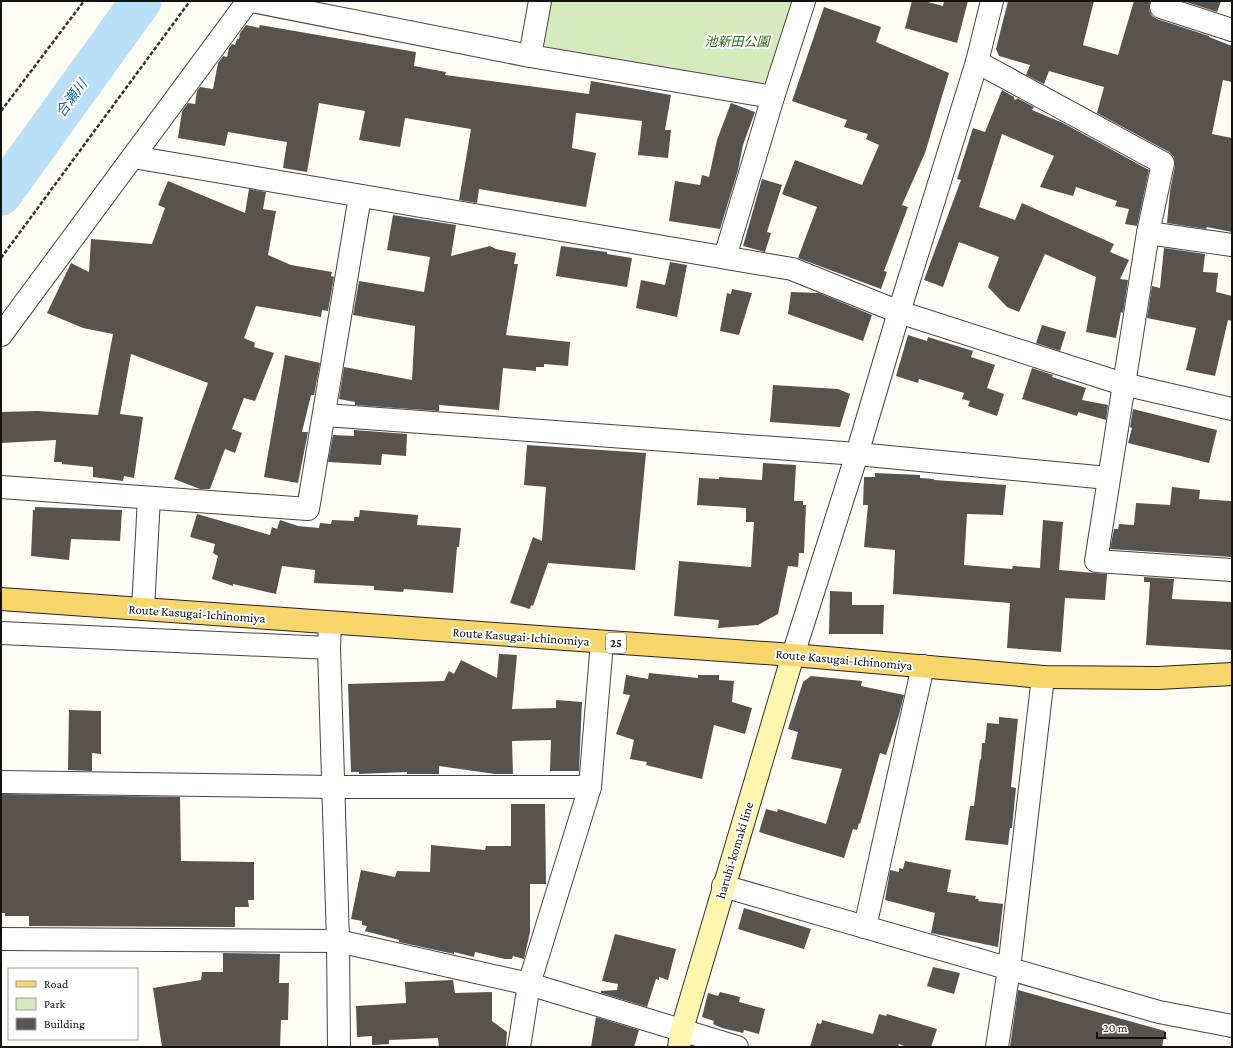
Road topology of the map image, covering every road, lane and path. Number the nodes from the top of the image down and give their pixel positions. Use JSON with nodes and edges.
{"nodes":[{"id":1,"x":84,"y":1,"type":"edge"},
{"id":2,"x":190,"y":1,"type":"edge"},
{"id":3,"x":248,"y":1,"type":"edge"},
{"id":4,"x":252,"y":1,"type":"edge"},
{"id":5,"x":540,"y":1,"type":"edge"},
{"id":6,"x":804,"y":1,"type":"edge"},
{"id":7,"x":992,"y":1,"type":"edge"},
{"id":8,"x":1163,"y":1,"type":"edge"},
{"id":9,"x":1232,"y":30,"type":"edge"},
{"id":10,"x":530,"y":56,"type":"junction"},
{"id":11,"x":977,"y":62,"type":"junction"},
{"id":12,"x":773,"y":97,"type":"junction"},
{"id":13,"x":1,"y":111,"type":"edge"},
{"id":14,"x":133,"y":157,"type":"junction"},
{"id":15,"x":360,"y":196,"type":"junction"},
{"id":16,"x":1148,"y":233,"type":"junction"},
{"id":17,"x":1232,"y":245,"type":"edge"},
{"id":18,"x":725,"y":257,"type":"junction"},
{"id":19,"x":1,"y":258,"type":"edge"},
{"id":20,"x":898,"y":312,"type":"junction"},
{"id":21,"x":1,"y":335,"type":"edge"},
{"id":22,"x":1123,"y":384,"type":"junction"},
{"id":23,"x":1232,"y":409,"type":"edge"},
{"id":24,"x":325,"y":415,"type":"junction"},
{"id":25,"x":857,"y":454,"type":"junction"},
{"id":26,"x":1108,"y":478,"type":"junction"},
{"id":27,"x":1,"y":487,"type":"edge"},
{"id":28,"x":149,"y":498,"type":"junction"},
{"id":29,"x":1232,"y":570,"type":"edge"},
{"id":30,"x":1,"y":599,"type":"edge"},
{"id":31,"x":143,"y":609,"type":"junction"},
{"id":32,"x":330,"y":623,"type":"junction"},
{"id":33,"x":1,"y":633,"type":"edge"},
{"id":34,"x":602,"y":642,"type":"junction"},
{"id":35,"x":329,"y":648,"type":"junction"},
{"id":36,"x":793,"y":655,"type":"junction"},
{"id":37,"x":923,"y":666,"type":"junction"},
{"id":38,"x":1232,"y":674,"type":"edge"},
{"id":39,"x":1043,"y":677,"type":"junction"},
{"id":40,"x":1,"y":782,"type":"edge"},
{"id":41,"x":333,"y":787,"type":"junction"},
{"id":42,"x":590,"y":788,"type":"junction"},
{"id":43,"x":723,"y":886,"type":"junction"},
{"id":44,"x":865,"y":927,"type":"junction"},
{"id":45,"x":1,"y":939,"type":"edge"},
{"id":46,"x":338,"y":941,"type":"junction"},
{"id":47,"x":1009,"y":969,"type":"junction"},
{"id":48,"x":529,"y":984,"type":"junction"},
{"id":49,"x":1232,"y":1026,"type":"edge"},
{"id":50,"x":680,"y":1038,"type":"edge"},
{"id":51,"x":339,"y":1047,"type":"edge"},
{"id":52,"x":519,"y":1047,"type":"edge"},
{"id":53,"x":737,"y":1047,"type":"edge"},
{"id":54,"x":997,"y":1047,"type":"edge"}],
"edges":[{"from":1,"to":13,"type":"path"},
{"from":2,"to":19,"type":"path"},
{"from":3,"to":14,"type":"street"},
{"from":4,"to":10,"type":"street"},
{"from":5,"to":10,"type":"street"},
{"from":6,"to":12,"type":"street"},
{"from":7,"to":11,"type":"street"},
{"from":8,"to":9,"type":"street"},
{"from":10,"to":12,"type":"street"},
{"from":11,"to":16,"type":"street"},
{"from":11,"to":20,"type":"street"},
{"from":12,"to":18,"type":"street"},
{"from":14,"to":15,"type":"street"},
{"from":14,"to":21,"type":"street"},
{"from":15,"to":18,"type":"street"},
{"from":15,"to":24,"type":"street"},
{"from":16,"to":17,"type":"street"},
{"from":16,"to":22,"type":"street"},
{"from":18,"to":20,"type":"street"},
{"from":20,"to":22,"type":"street"},
{"from":20,"to":25,"type":"street"},
{"from":22,"to":23,"type":"street"},
{"from":22,"to":26,"type":"street"},
{"from":24,"to":25,"type":"street"},
{"from":24,"to":28,"type":"street"},
{"from":25,"to":26,"type":"street"},
{"from":25,"to":36,"type":"street"},
{"from":26,"to":29,"type":"street"},
{"from":27,"to":28,"type":"street"},
{"from":28,"to":31,"type":"street"},
{"from":30,"to":31,"type":"main road","name":"Route Kasugai-Ichinomiya","number":"25"},
{"from":31,"to":32,"type":"main road","name":"Route Kasugai-Ichinomiya","number":"25"},
{"from":32,"to":34,"type":"main road","name":"Route Kasugai-Ichinomiya","number":"25"},
{"from":32,"to":35,"type":"street"},
{"from":33,"to":35,"type":"street"},
{"from":34,"to":36,"type":"main road","name":"Route Kasugai-Ichinomiya","number":"25"},
{"from":34,"to":42,"type":"street"},
{"from":35,"to":41,"type":"street"},
{"from":36,"to":37,"type":"main road","name":"Route Kasugai-Ichinomiya","number":"25"},
{"from":36,"to":43,"type":"main road","name":"haruhi-komaki line"},
{"from":37,"to":39,"type":"main road","name":"Route Kasugai-Ichinomiya","number":"25"},
{"from":37,"to":44,"type":"street"},
{"from":38,"to":39,"type":"main road","name":"Route Kasugai-Ichinomiya","number":"25"},
{"from":39,"to":47,"type":"street"},
{"from":40,"to":41,"type":"street"},
{"from":41,"to":42,"type":"street"},
{"from":41,"to":46,"type":"street"},
{"from":42,"to":48,"type":"street"},
{"from":43,"to":44,"type":"street"},
{"from":43,"to":50,"type":"main road","name":"haruhi-komaki line"},
{"from":44,"to":47,"type":"street"},
{"from":45,"to":46,"type":"street"},
{"from":46,"to":48,"type":"street"},
{"from":46,"to":51,"type":"street"},
{"from":47,"to":49,"type":"street"},
{"from":47,"to":54,"type":"street"},
{"from":48,"to":50,"type":"street"},
{"from":48,"to":52,"type":"street"},
{"from":50,"to":53,"type":"street"}]}
